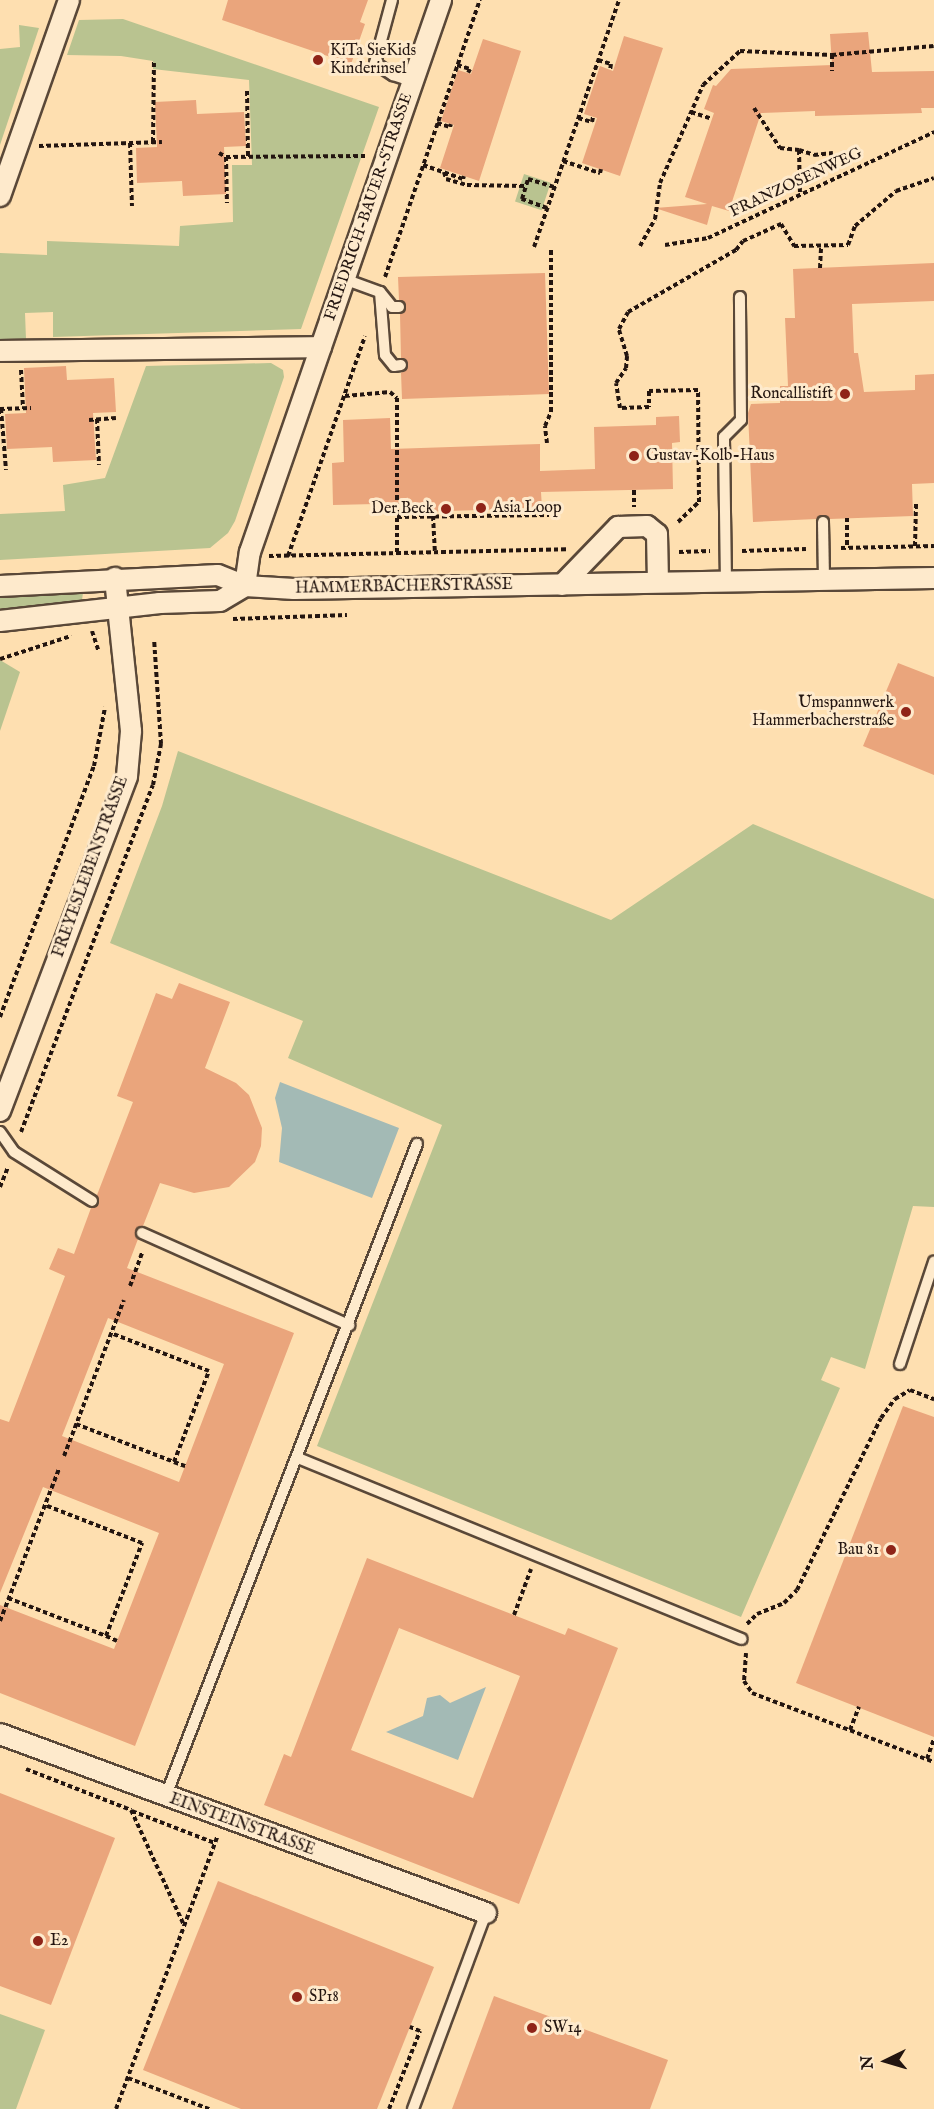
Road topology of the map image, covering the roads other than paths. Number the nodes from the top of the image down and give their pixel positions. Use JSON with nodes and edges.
{"nodes":[{"id":1,"x":69,"y":0,"type":"edge"},
{"id":2,"x":392,"y":0,"type":"edge"},
{"id":3,"x":441,"y":0,"type":"edge"},
{"id":4,"x":412,"y":81,"type":"junction"},
{"id":5,"x":0,"y":196,"type":"edge"},
{"id":6,"x":344,"y":279,"type":"junction"},
{"id":7,"x":380,"y":292,"type":"junction"},
{"id":8,"x":740,"y":297,"type":"dead end"},
{"id":9,"x":399,"y":307,"type":"dead end"},
{"id":10,"x":321,"y":347,"type":"junction"},
{"id":11,"x":10,"y":351,"type":"edge"},
{"id":12,"x":401,"y":365,"type":"dead end"},
{"id":13,"x":823,"y":522,"type":"dead end"},
{"id":14,"x":115,"y":578,"type":"junction"},
{"id":15,"x":934,"y":578,"type":"edge"},
{"id":16,"x":658,"y":580,"type":"junction"},
{"id":17,"x":824,"y":580,"type":"junction"},
{"id":18,"x":726,"y":583,"type":"junction"},
{"id":19,"x":562,"y":585,"type":"junction"},
{"id":20,"x":0,"y":586,"type":"edge"},
{"id":21,"x":245,"y":586,"type":"junction"},
{"id":22,"x":118,"y":607,"type":"junction"},
{"id":23,"x":0,"y":621,"type":"edge"},
{"id":24,"x":0,"y":1111,"type":"edge"},
{"id":25,"x":0,"y":1132,"type":"edge"},
{"id":26,"x":417,"y":1144,"type":"dead end"},
{"id":27,"x":92,"y":1201,"type":"dead end"},
{"id":28,"x":145,"y":1235,"type":"road end"},
{"id":29,"x":934,"y":1262,"type":"edge"},
{"id":30,"x":349,"y":1324,"type":"junction"},
{"id":31,"x":900,"y":1364,"type":"dead end"},
{"id":32,"x":298,"y":1458,"type":"junction"},
{"id":33,"x":741,"y":1639,"type":"road end"},
{"id":34,"x":0,"y":1734,"type":"edge"},
{"id":35,"x":165,"y":1798,"type":"junction"},
{"id":36,"x":486,"y":1913,"type":"joint"},
{"id":37,"x":413,"y":2109,"type":"edge"}],
"edges":[{"from":1,"to":5,"type":"street"},
{"from":2,"to":4,"type":"lane"},
{"from":3,"to":4,"type":"street","name":"FRIEDRICH-BAUER-STRASSE"},
{"from":4,"to":6,"type":"street","name":"FRIEDRICH-BAUER-STRASSE"},
{"from":6,"to":7,"type":"lane"},
{"from":6,"to":10,"type":"street","name":"FRIEDRICH-BAUER-STRASSE"},
{"from":7,"to":9,"type":"lane"},
{"from":7,"to":12,"type":"lane"},
{"from":8,"to":18,"type":"lane"},
{"from":10,"to":11,"type":"street"},
{"from":10,"to":21,"type":"street","name":"FRIEDRICH-BAUER-STRASSE"},
{"from":13,"to":17,"type":"lane"},
{"from":14,"to":20,"type":"street","name":"HAMMERBACHERSTRASSE"},
{"from":14,"to":21,"type":"street","name":"HAMMERBACHERSTRASSE"},
{"from":14,"to":22,"type":"street","name":"FREYESLEBENSTRASSE"},
{"from":15,"to":17,"type":"street","name":"HAMMERBACHERSTRASSE"},
{"from":16,"to":18,"type":"street","name":"HAMMERBACHERSTRASSE"},
{"from":16,"to":19,"type":"street","name":"HAMMERBACHERSTRASSE"},
{"from":16,"to":19,"type":"street"},
{"from":17,"to":18,"type":"street","name":"HAMMERBACHERSTRASSE"},
{"from":19,"to":21,"type":"street","name":"HAMMERBACHERSTRASSE"},
{"from":21,"to":22,"type":"street"},
{"from":22,"to":23,"type":"street"},
{"from":22,"to":24,"type":"street","name":"FREYESLEBENSTRASSE"},
{"from":25,"to":27,"type":"lane"},
{"from":26,"to":30,"type":"lane"},
{"from":28,"to":30,"type":"lane"},
{"from":29,"to":31,"type":"lane"},
{"from":30,"to":32,"type":"lane"},
{"from":32,"to":33,"type":"lane"},
{"from":32,"to":35,"type":"lane"},
{"from":34,"to":35,"type":"street","name":"EINSTEINSTRASSE"},
{"from":35,"to":36,"type":"street","name":"EINSTEINSTRASSE"},
{"from":36,"to":37,"type":"lane"}]}
